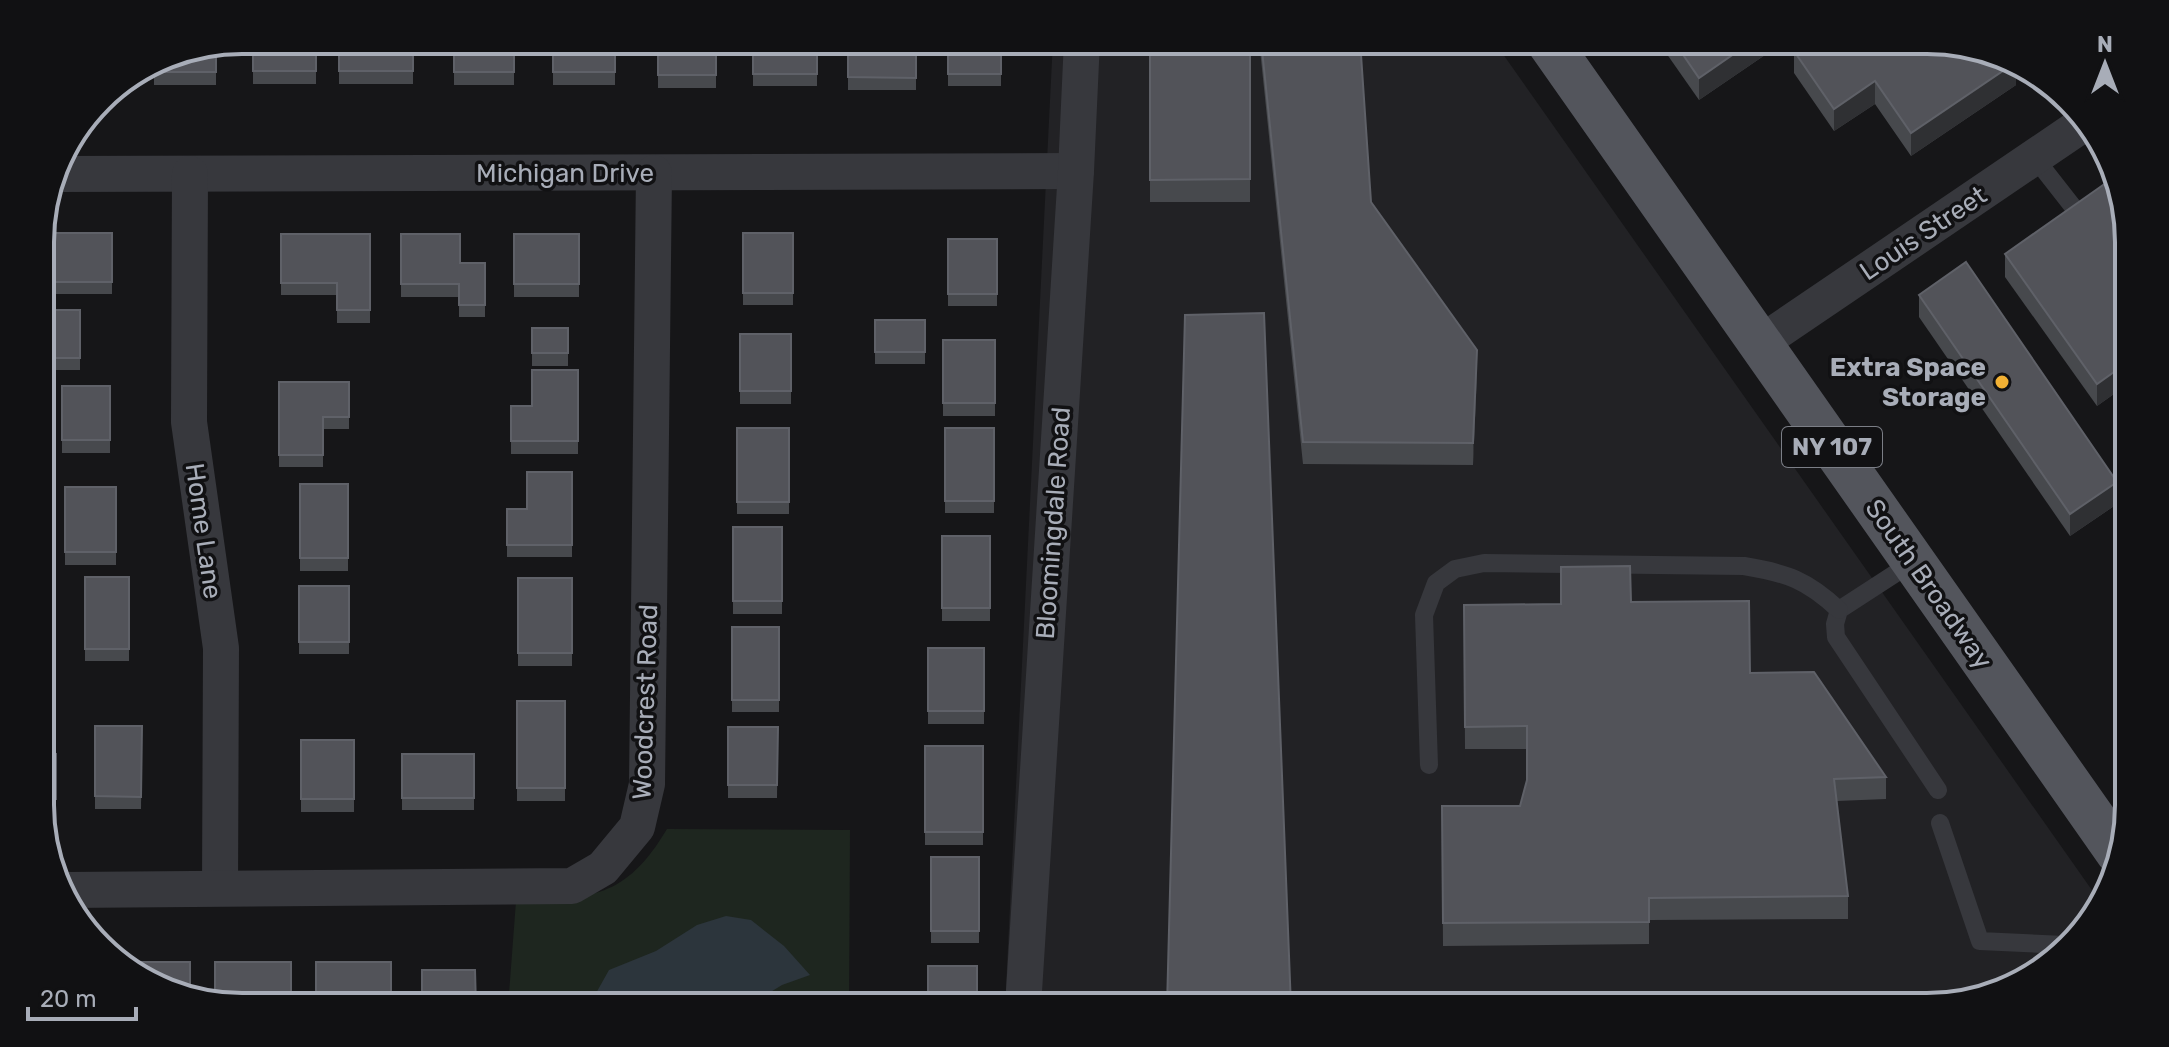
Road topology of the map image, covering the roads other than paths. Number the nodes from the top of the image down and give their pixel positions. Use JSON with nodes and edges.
{"nodes":[{"id":1,"x":1081,"y":54,"type":"edge"},
{"id":2,"x":1557,"y":54,"type":"edge"},
{"id":3,"x":2077,"y":128,"type":"edge"},
{"id":4,"x":2034,"y":157,"type":"junction"},
{"id":5,"x":1076,"y":171,"type":"junction"},
{"id":6,"x":654,"y":173,"type":"junction"},
{"id":7,"x":67,"y":174,"type":"edge"},
{"id":8,"x":190,"y":174,"type":"junction"},
{"id":9,"x":2081,"y":217,"type":"edge"},
{"id":10,"x":1759,"y":344,"type":"junction"},
{"id":11,"x":1913,"y":562,"type":"junction"},
{"id":12,"x":1839,"y":610,"type":"junction"},
{"id":13,"x":1429,"y":765,"type":"dead end"},
{"id":14,"x":1938,"y":790,"type":"dead end"},
{"id":15,"x":1940,"y":823,"type":"dead end"},
{"id":16,"x":2111,"y":843,"type":"edge"},
{"id":17,"x":220,"y":888,"type":"junction"},
{"id":18,"x":74,"y":890,"type":"edge"},
{"id":19,"x":2053,"y":944,"type":"edge"},
{"id":20,"x":1024,"y":993,"type":"edge"}],
"edges":[{"from":1,"to":5,"type":"street","name":"Bloomingdale Road"},
{"from":2,"to":10,"type":"main road","name":"South Broadway","number":"NY 107"},
{"from":3,"to":4,"type":"street","name":"Louis Street"},
{"from":4,"to":9,"type":"lane"},
{"from":4,"to":10,"type":"street","name":"Louis Street"},
{"from":5,"to":6,"type":"street","name":"Michigan Drive"},
{"from":5,"to":20,"type":"street","name":"Bloomingdale Road"},
{"from":6,"to":8,"type":"street","name":"Michigan Drive"},
{"from":6,"to":17,"type":"street","name":"Woodcrest Road"},
{"from":7,"to":8,"type":"street","name":"Michigan Drive"},
{"from":8,"to":17,"type":"street","name":"Home Lane"},
{"from":10,"to":11,"type":"main road","name":"South Broadway","number":"NY 107"},
{"from":11,"to":12,"type":"lane"},
{"from":11,"to":16,"type":"main road","name":"South Broadway","number":"NY 107"},
{"from":12,"to":13,"type":"lane"},
{"from":12,"to":14,"type":"lane"},
{"from":15,"to":19,"type":"lane"},
{"from":17,"to":18,"type":"street","name":"Woodcrest Road"}]}
